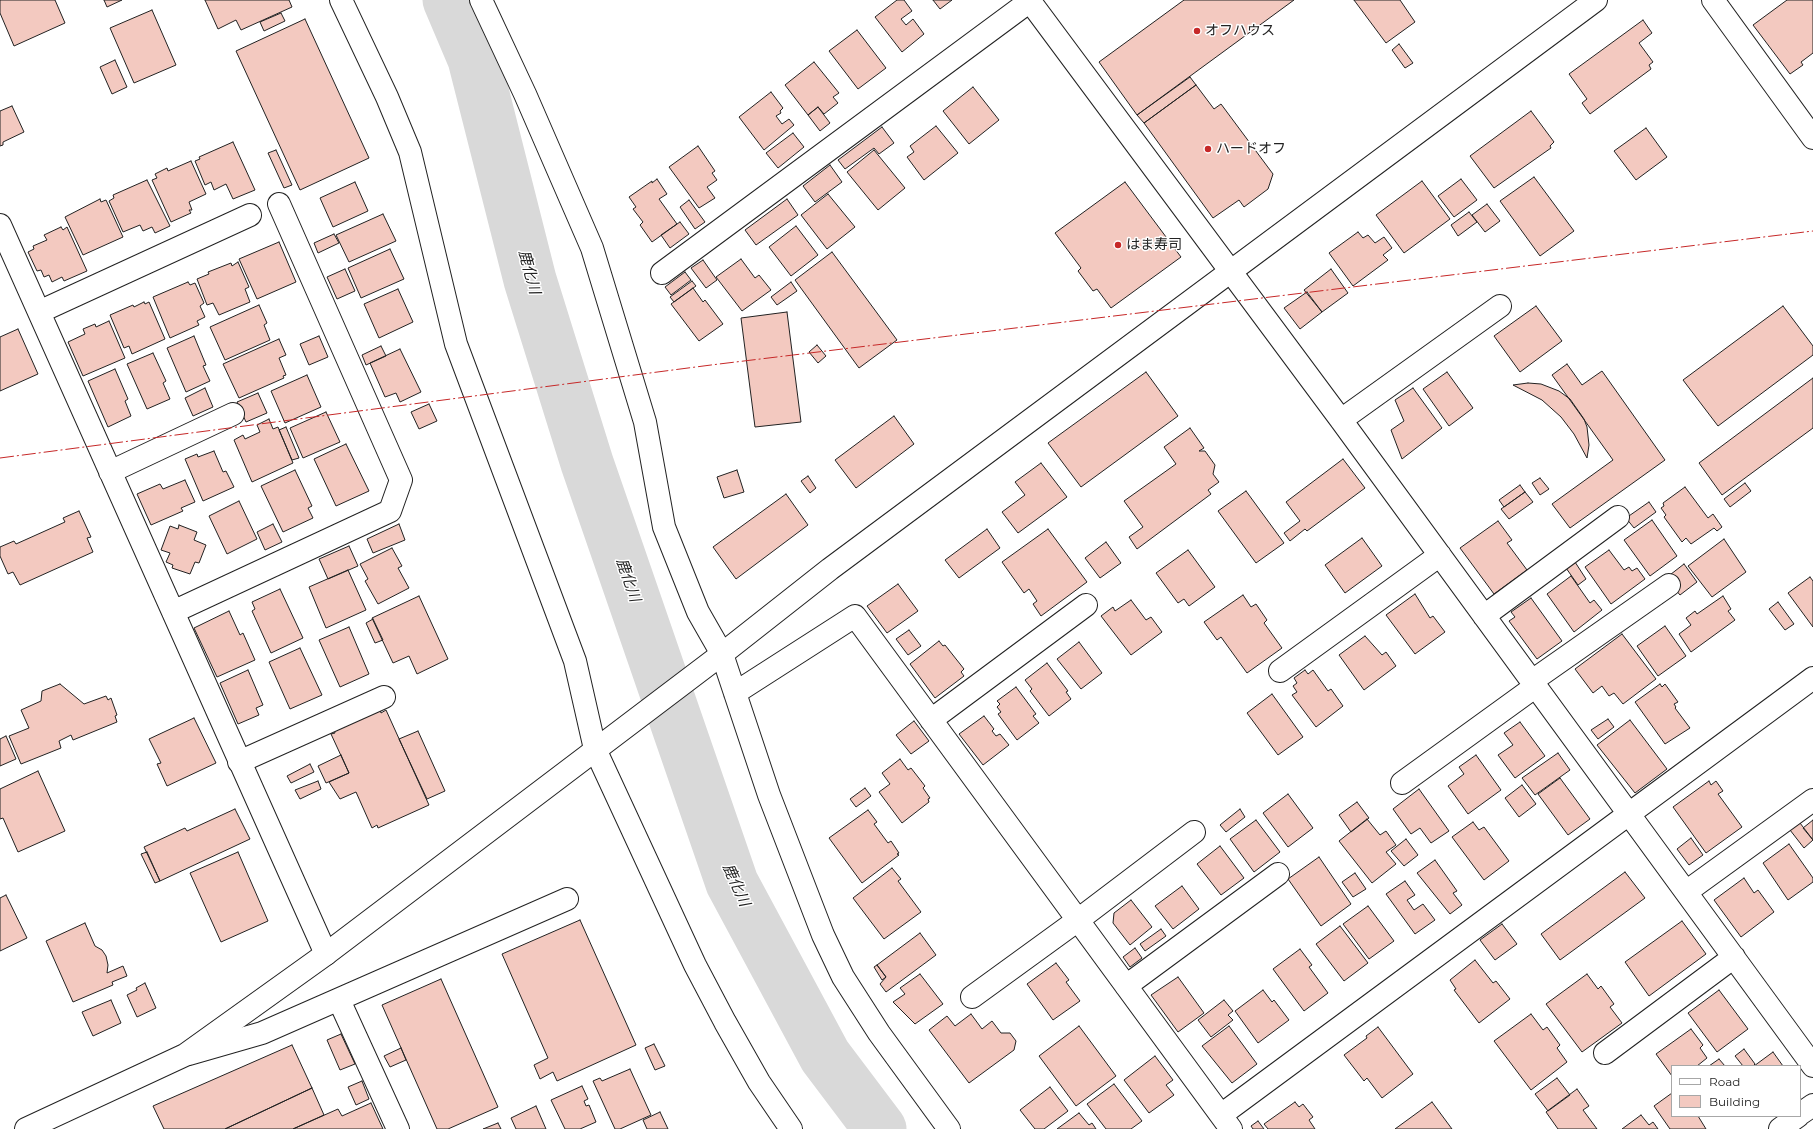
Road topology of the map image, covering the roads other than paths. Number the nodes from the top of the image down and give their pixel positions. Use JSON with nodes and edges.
{"nodes":[{"id":1,"x":341,"y":0,"type":"edge"},
{"id":2,"x":481,"y":0,"type":"edge"},
{"id":3,"x":1596,"y":0,"type":"edge"},
{"id":4,"x":1713,"y":0,"type":"edge"},
{"id":5,"x":1029,"y":1,"type":"edge"},
{"id":6,"x":1813,"y":138,"type":"edge"},
{"id":7,"x":278,"y":204,"type":"dead end"},
{"id":8,"x":250,"y":215,"type":"dead end"},
{"id":9,"x":0,"y":225,"type":"edge"},
{"id":10,"x":1230,"y":270,"type":"junction"},
{"id":11,"x":662,"y":273,"type":"dead end"},
{"id":12,"x":1500,"y":306,"type":"dead end"},
{"id":13,"x":39,"y":312,"type":"junction"},
{"id":14,"x":233,"y":414,"type":"dead end"},
{"id":15,"x":1341,"y":420,"type":"junction"},
{"id":16,"x":110,"y":472,"type":"junction"},
{"id":17,"x":1618,"y":517,"type":"dead end"},
{"id":18,"x":1440,"y":555,"type":"junction"},
{"id":19,"x":1669,"y":585,"type":"dead end"},
{"id":20,"x":1086,"y":605,"type":"dead end"},
{"id":21,"x":173,"y":612,"type":"junction"},
{"id":22,"x":1484,"y":616,"type":"junction"},
{"id":23,"x":717,"y":656,"type":"junction"},
{"id":24,"x":1280,"y":671,"type":"dead end"},
{"id":25,"x":1813,"y":678,"type":"edge"},
{"id":26,"x":1534,"y":684,"type":"junction"},
{"id":27,"x":735,"y":693,"type":"junction"},
{"id":28,"x":384,"y":696,"type":"dead end"},
{"id":29,"x":931,"y":720,"type":"junction"},
{"id":30,"x":594,"y":750,"type":"junction"},
{"id":31,"x":239,"y":762,"type":"junction"},
{"id":32,"x":1402,"y":783,"type":"dead end"},
{"id":33,"x":1813,"y":800,"type":"edge"},
{"id":34,"x":1629,"y":812,"type":"junction"},
{"id":35,"x":1194,"y":832,"type":"dead end"},
{"id":36,"x":1278,"y":874,"type":"dead end"},
{"id":37,"x":1686,"y":892,"type":"junction"},
{"id":38,"x":567,"y":899,"type":"dead end"},
{"id":39,"x":1078,"y":920,"type":"junction"},
{"id":40,"x":326,"y":954,"type":"junction"},
{"id":41,"x":1734,"y":957,"type":"junction"},
{"id":42,"x":1126,"y":986,"type":"junction"},
{"id":43,"x":972,"y":997,"type":"dead end"},
{"id":44,"x":339,"y":1000,"type":"junction"},
{"id":45,"x":1605,"y":1053,"type":"dead end"},
{"id":46,"x":185,"y":1055,"type":"junction"},
{"id":47,"x":1813,"y":1066,"type":"edge"},
{"id":48,"x":1813,"y":1105,"type":"edge"},
{"id":49,"x":1801,"y":1114,"type":"edge"},
{"id":50,"x":1796,"y":1117,"type":"edge"},
{"id":51,"x":1226,"y":1122,"type":"edge"},
{"id":52,"x":26,"y":1129,"type":"edge"},
{"id":53,"x":398,"y":1129,"type":"edge"},
{"id":54,"x":791,"y":1129,"type":"edge"},
{"id":55,"x":949,"y":1129,"type":"edge"},
{"id":56,"x":1780,"y":1129,"type":"edge"}],
"edges":[{"from":1,"to":30,"type":"street"},
{"from":2,"to":23,"type":"street"},
{"from":3,"to":10,"type":"street"},
{"from":4,"to":6,"type":"street"},
{"from":5,"to":10,"type":"street"},
{"from":5,"to":11,"type":"street"},
{"from":7,"to":21,"type":"street"},
{"from":8,"to":13,"type":"street"},
{"from":9,"to":13,"type":"street"},
{"from":10,"to":15,"type":"street"},
{"from":10,"to":23,"type":"street"},
{"from":12,"to":15,"type":"street"},
{"from":13,"to":16,"type":"street"},
{"from":14,"to":16,"type":"street"},
{"from":15,"to":18,"type":"street"},
{"from":16,"to":21,"type":"street"},
{"from":17,"to":22,"type":"street"},
{"from":18,"to":22,"type":"street"},
{"from":18,"to":24,"type":"street"},
{"from":19,"to":26,"type":"street"},
{"from":20,"to":29,"type":"street"},
{"from":21,"to":31,"type":"street"},
{"from":22,"to":26,"type":"street"},
{"from":23,"to":27,"type":"street"},
{"from":23,"to":30,"type":"street"},
{"from":25,"to":34,"type":"street"},
{"from":26,"to":32,"type":"street"},
{"from":26,"to":34,"type":"street"},
{"from":27,"to":29,"type":"street"},
{"from":27,"to":55,"type":"street"},
{"from":28,"to":31,"type":"street"},
{"from":29,"to":39,"type":"street"},
{"from":30,"to":40,"type":"street"},
{"from":30,"to":54,"type":"street"},
{"from":31,"to":40,"type":"street"},
{"from":33,"to":37,"type":"street"},
{"from":34,"to":37,"type":"street"},
{"from":34,"to":51,"type":"street"},
{"from":35,"to":39,"type":"street"},
{"from":36,"to":42,"type":"street"},
{"from":37,"to":41,"type":"street"},
{"from":38,"to":44,"type":"street"},
{"from":39,"to":42,"type":"street"},
{"from":39,"to":43,"type":"street"},
{"from":40,"to":46,"type":"street"},
{"from":41,"to":45,"type":"street"},
{"from":41,"to":47,"type":"street"},
{"from":42,"to":51,"type":"street"},
{"from":44,"to":46,"type":"street"},
{"from":44,"to":53,"type":"street"},
{"from":46,"to":52,"type":"street"},
{"from":48,"to":49,"type":"street"},
{"from":50,"to":56,"type":"street"}]}
